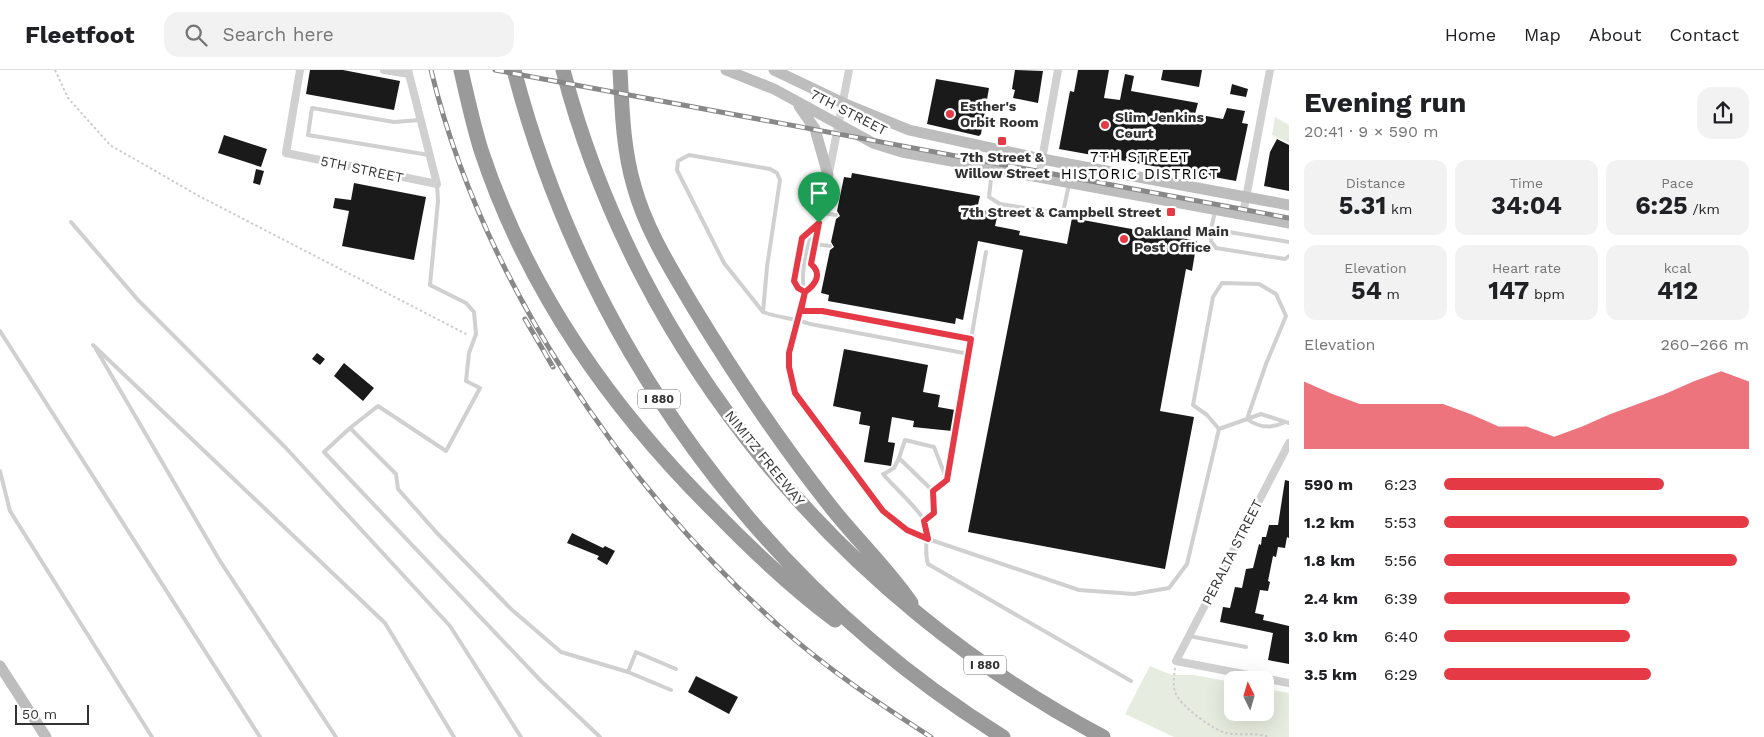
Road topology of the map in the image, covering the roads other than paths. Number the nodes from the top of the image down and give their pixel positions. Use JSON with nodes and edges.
{"nodes":[{"id":1,"x":300,"y":70,"type":"edge"},
{"id":2,"x":384,"y":70,"type":"edge"},
{"id":3,"x":461,"y":70,"type":"edge"},
{"id":4,"x":514,"y":70,"type":"edge"},
{"id":5,"x":563,"y":70,"type":"edge"},
{"id":6,"x":620,"y":70,"type":"edge"},
{"id":7,"x":726,"y":70,"type":"edge"},
{"id":8,"x":774,"y":70,"type":"edge"},
{"id":9,"x":849,"y":70,"type":"edge"},
{"id":10,"x":1058,"y":70,"type":"edge"},
{"id":11,"x":1270,"y":70,"type":"edge"},
{"id":12,"x":408,"y":72,"type":"edge"},
{"id":13,"x":793,"y":99,"type":"junction"},
{"id":14,"x":843,"y":104,"type":"junction"},
{"id":15,"x":420,"y":120,"type":"junction"},
{"id":16,"x":839,"y":126,"type":"junction"},
{"id":17,"x":429,"y":155,"type":"junction"},
{"id":18,"x":1042,"y":159,"type":"junction"},
{"id":19,"x":992,"y":168,"type":"junction"},
{"id":20,"x":828,"y":175,"type":"junction"},
{"id":21,"x":1039,"y":176,"type":"junction"},
{"id":22,"x":1069,"y":182,"type":"junction"},
{"id":23,"x":437,"y":184,"type":"junction"},
{"id":24,"x":1247,"y":196,"type":"junction"},
{"id":25,"x":1289,"y":205,"type":"edge"},
{"id":26,"x":1215,"y":209,"type":"junction"},
{"id":27,"x":821,"y":213,"type":"junction"},
{"id":28,"x":1243,"y":214,"type":"junction"},
{"id":29,"x":836,"y":215,"type":"dead end"},
{"id":30,"x":71,"y":222,"type":"dead end"},
{"id":31,"x":819,"y":223,"type":"junction"},
{"id":32,"x":1289,"y":223,"type":"edge"},
{"id":33,"x":1211,"y":229,"type":"junction"},
{"id":34,"x":812,"y":230,"type":"junction"},
{"id":35,"x":1289,"y":242,"type":"edge"},
{"id":36,"x":814,"y":244,"type":"junction"},
{"id":37,"x":830,"y":246,"type":"dead end"},
{"id":38,"x":986,"y":252,"type":"dead end"},
{"id":39,"x":1289,"y":256,"type":"edge"},
{"id":40,"x":805,"y":292,"type":"junction"},
{"id":41,"x":801,"y":311,"type":"junction"},
{"id":42,"x":763,"y":312,"type":"junction"},
{"id":43,"x":798,"y":320,"type":"junction"},
{"id":44,"x":0,"y":331,"type":"edge"},
{"id":45,"x":971,"y":339,"type":"junction"},
{"id":46,"x":969,"y":354,"type":"junction"},
{"id":47,"x":1247,"y":419,"type":"junction"},
{"id":48,"x":1283,"y":423,"type":"junction"},
{"id":49,"x":1289,"y":423,"type":"edge"},
{"id":50,"x":350,"y":428,"type":"junction"},
{"id":51,"x":1219,"y":429,"type":"junction"},
{"id":52,"x":1289,"y":442,"type":"edge"},
{"id":53,"x":899,"y":458,"type":"junction"},
{"id":54,"x":0,"y":471,"type":"edge"},
{"id":55,"x":947,"y":480,"type":"junction"},
{"id":56,"x":933,"y":491,"type":"junction"},
{"id":57,"x":924,"y":521,"type":"junction"},
{"id":58,"x":928,"y":539,"type":"junction"},
{"id":59,"x":920,"y":617,"type":"junction"},
{"id":60,"x":1189,"y":636,"type":"junction"},
{"id":61,"x":1246,"y":647,"type":"dead end"},
{"id":62,"x":900,"y":664,"type":"junction"},
{"id":63,"x":0,"y":666,"type":"edge"},
{"id":64,"x":676,"y":669,"type":"dead end"},
{"id":65,"x":628,"y":672,"type":"junction"},
{"id":66,"x":1131,"y":681,"type":"dead end"},
{"id":67,"x":1289,"y":683,"type":"edge"},
{"id":68,"x":671,"y":690,"type":"dead end"},
{"id":69,"x":46,"y":737,"type":"edge"},
{"id":70,"x":152,"y":737,"type":"edge"},
{"id":71,"x":260,"y":737,"type":"edge"},
{"id":72,"x":336,"y":737,"type":"edge"},
{"id":73,"x":454,"y":737,"type":"edge"},
{"id":74,"x":521,"y":737,"type":"edge"},
{"id":75,"x":600,"y":737,"type":"edge"},
{"id":76,"x":1003,"y":737,"type":"edge"},
{"id":77,"x":1102,"y":737,"type":"edge"}],
"edges":[{"from":1,"to":23,"type":"street","name":"5TH STREET"},
{"from":2,"to":12,"type":"street"},
{"from":3,"to":62,"type":"highway"},
{"from":4,"to":62,"type":"highway","number":"I 880"},
{"from":5,"to":59,"type":"highway","name":"NIMITZ FREEWAY","number":"I 880"},
{"from":6,"to":59,"type":"highway"},
{"from":7,"to":13,"type":"main road","name":"7TH STREET"},
{"from":8,"to":14,"type":"main road","name":"7TH STREET"},
{"from":9,"to":14,"type":"street"},
{"from":10,"to":18,"type":"street"},
{"from":11,"to":24,"type":"street"},
{"from":12,"to":15,"type":"street"},
{"from":13,"to":16,"type":"main road","name":"7TH STREET"},
{"from":13,"to":20,"type":"main road"},
{"from":14,"to":16,"type":"street"},
{"from":14,"to":18,"type":"main road","name":"7TH STREET"},
{"from":15,"to":17,"type":"street"},
{"from":15,"to":17,"type":"lane"},
{"from":16,"to":19,"type":"main road","name":"7TH STREET"},
{"from":16,"to":20,"type":"street"},
{"from":17,"to":23,"type":"street"},
{"from":18,"to":21,"type":"street"},
{"from":18,"to":24,"type":"main road","name":"7TH STREET"},
{"from":19,"to":21,"type":"main road","name":"7TH STREET"},
{"from":19,"to":22,"type":"lane"},
{"from":20,"to":27,"type":"lane"},
{"from":21,"to":22,"type":"main road","name":"7TH STREET"},
{"from":22,"to":26,"type":"main road","name":"7TH STREET"},
{"from":23,"to":50,"type":"lane"},
{"from":24,"to":25,"type":"main road","name":"7TH STREET"},
{"from":24,"to":28,"type":"street"},
{"from":26,"to":28,"type":"main road","name":"7TH STREET"},
{"from":26,"to":33,"type":"lane"},
{"from":27,"to":29,"type":"lane"},
{"from":27,"to":31,"type":"lane"},
{"from":28,"to":32,"type":"main road","name":"7TH STREET"},
{"from":30,"to":74,"type":"lane"},
{"from":31,"to":34,"type":"lane"},
{"from":31,"to":36,"type":"lane"},
{"from":33,"to":35,"type":"lane"},
{"from":33,"to":39,"type":"lane"},
{"from":34,"to":40,"type":"lane"},
{"from":34,"to":40,"type":"lane"},
{"from":36,"to":37,"type":"lane"},
{"from":36,"to":40,"type":"lane"},
{"from":38,"to":45,"type":"lane"},
{"from":40,"to":41,"type":"lane"},
{"from":41,"to":43,"type":"lane"},
{"from":41,"to":45,"type":"lane"},
{"from":42,"to":42,"type":"lane"},
{"from":42,"to":43,"type":"lane"},
{"from":43,"to":46,"type":"lane"},
{"from":43,"to":58,"type":"lane"},
{"from":44,"to":71,"type":"lane"},
{"from":45,"to":46,"type":"lane"},
{"from":46,"to":55,"type":"lane"},
{"from":47,"to":48,"type":"lane"},
{"from":47,"to":48,"type":"lane"},
{"from":47,"to":51,"type":"lane"},
{"from":47,"to":51,"type":"lane"},
{"from":48,"to":49,"type":"lane"},
{"from":50,"to":65,"type":"lane"},
{"from":50,"to":75,"type":"lane"},
{"from":51,"to":58,"type":"lane"},
{"from":52,"to":60,"type":"street","name":"PERALTA STREET"},
{"from":53,"to":55,"type":"lane"},
{"from":53,"to":56,"type":"lane"},
{"from":53,"to":57,"type":"lane"},
{"from":54,"to":70,"type":"lane"},
{"from":55,"to":56,"type":"lane"},
{"from":56,"to":57,"type":"lane"},
{"from":57,"to":58,"type":"lane"},
{"from":58,"to":66,"type":"lane"},
{"from":59,"to":77,"type":"highway","name":"NIMITZ FREEWAY","number":"I 880"},
{"from":60,"to":61,"type":"lane"},
{"from":60,"to":67,"type":"street","name":"PERALTA STREET"},
{"from":62,"to":76,"type":"highway","number":"I 880"},
{"from":63,"to":69,"type":"main road"},
{"from":64,"to":65,"type":"lane"},
{"from":65,"to":68,"type":"lane"},
{"from":72,"to":73,"type":"lane"}]}
